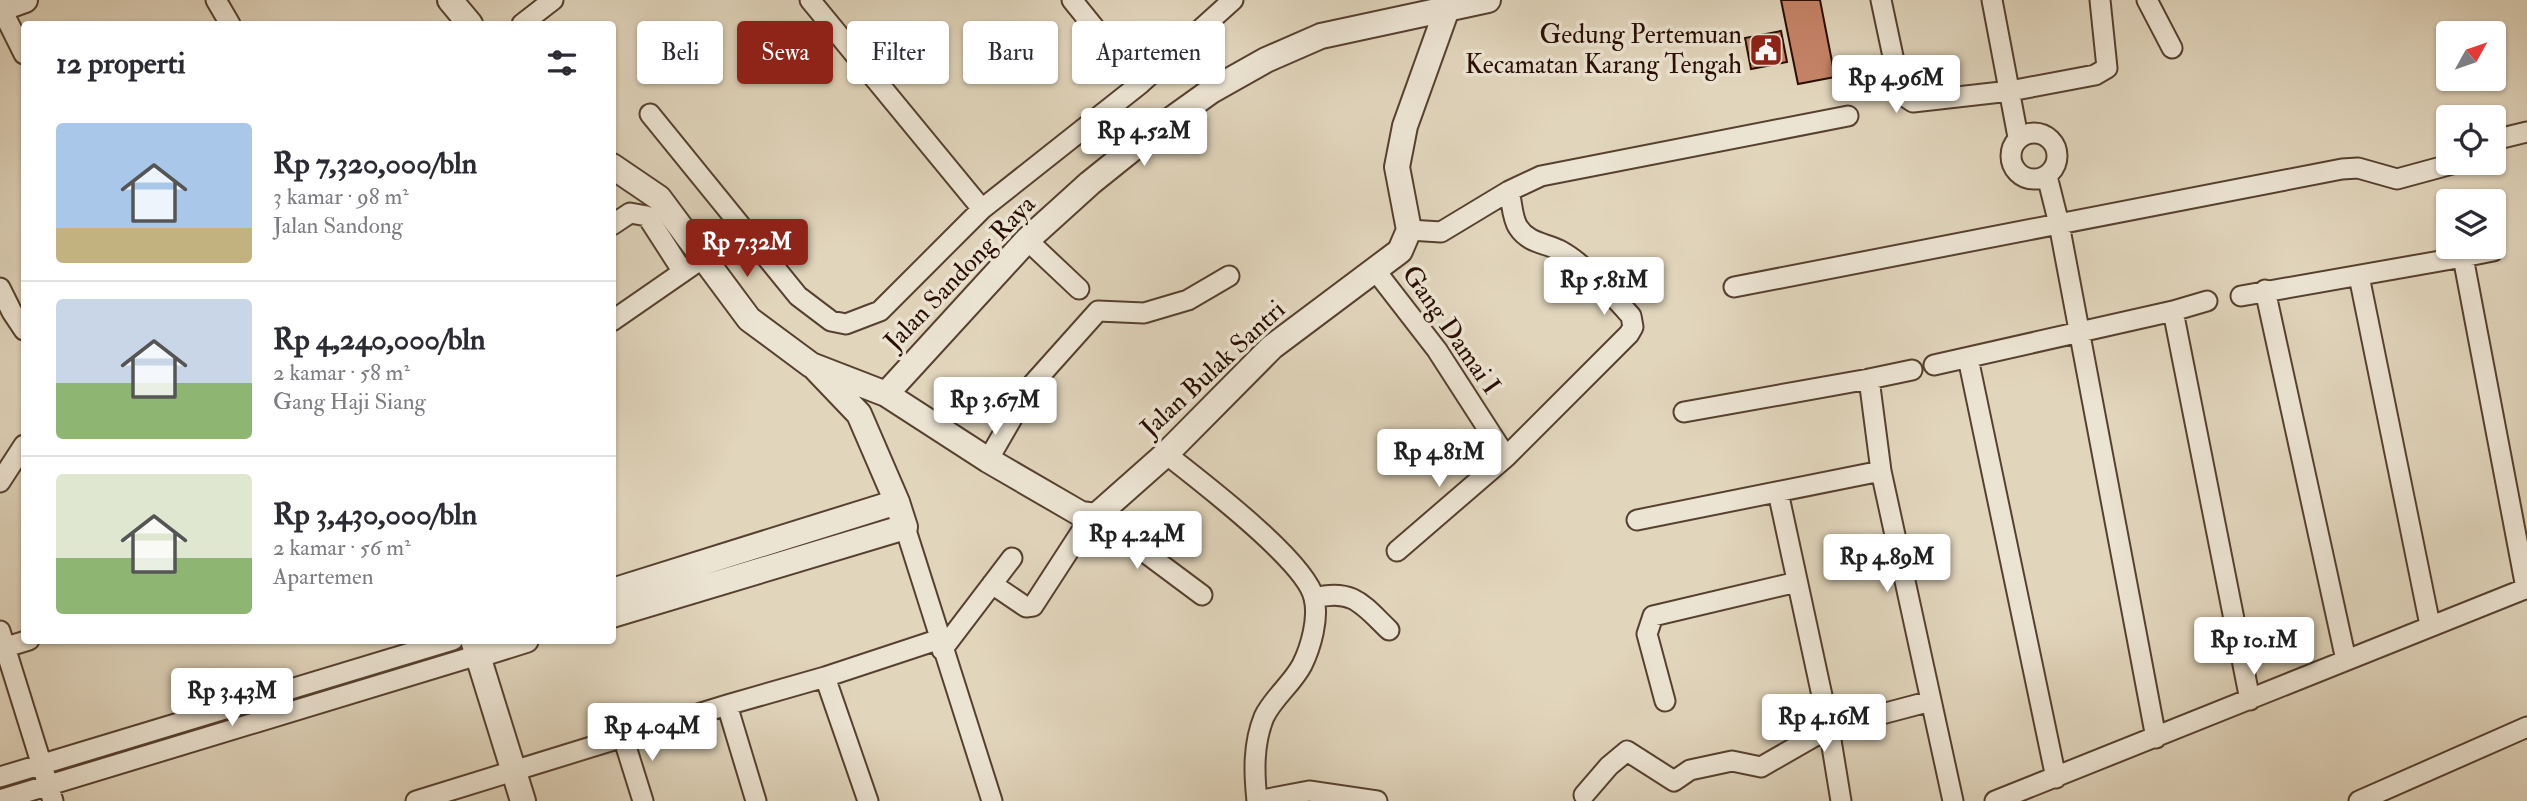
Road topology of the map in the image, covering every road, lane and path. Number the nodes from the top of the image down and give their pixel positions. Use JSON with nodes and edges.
{"nodes":[{"id":1,"x":24,"y":0,"type":"edge"},
{"id":2,"x":216,"y":0,"type":"edge"},
{"id":3,"x":450,"y":0,"type":"edge"},
{"id":4,"x":553,"y":0,"type":"edge"},
{"id":5,"x":810,"y":0,"type":"edge"},
{"id":6,"x":1072,"y":0,"type":"edge"},
{"id":7,"x":1233,"y":0,"type":"edge"},
{"id":8,"x":1488,"y":0,"type":"edge"},
{"id":9,"x":1881,"y":0,"type":"edge"},
{"id":10,"x":1992,"y":0,"type":"edge"},
{"id":11,"x":2100,"y":0,"type":"edge"},
{"id":12,"x":2147,"y":0,"type":"edge"},
{"id":13,"x":0,"y":8,"type":"edge"},
{"id":14,"x":1447,"y":9,"type":"junction"},
{"id":15,"x":228,"y":21,"type":"edge"},
{"id":16,"x":468,"y":21,"type":"edge"},
{"id":17,"x":527,"y":21,"type":"edge"},
{"id":18,"x":1089,"y":21,"type":"edge"},
{"id":19,"x":1210,"y":21,"type":"edge"},
{"id":20,"x":21,"y":48,"type":"edge"},
{"id":21,"x":2172,"y":48,"type":"dead end"},
{"id":22,"x":1140,"y":84,"type":"edge"},
{"id":23,"x":2010,"y":91,"type":"junction"},
{"id":24,"x":650,"y":114,"type":"dead end"},
{"id":25,"x":1848,"y":116,"type":"dead end"},
{"id":26,"x":2527,"y":132,"type":"edge"},
{"id":27,"x":2018,"y":137,"type":"junction"},
{"id":28,"x":2506,"y":137,"type":"edge"},
{"id":29,"x":2436,"y":168,"type":"edge"},
{"id":30,"x":616,"y":169,"type":"edge"},
{"id":31,"x":2047,"y":176,"type":"junction"},
{"id":32,"x":1509,"y":191,"type":"junction"},
{"id":33,"x":982,"y":209,"type":"junction"},
{"id":34,"x":616,"y":222,"type":"edge"},
{"id":35,"x":2059,"y":224,"type":"junction"},
{"id":36,"x":1409,"y":230,"type":"junction"},
{"id":37,"x":1027,"y":240,"type":"junction"},
{"id":38,"x":703,"y":258,"type":"junction"},
{"id":39,"x":2452,"y":259,"type":"edge"},
{"id":40,"x":2463,"y":259,"type":"edge"},
{"id":41,"x":1376,"y":270,"type":"junction"},
{"id":42,"x":683,"y":272,"type":"junction"},
{"id":43,"x":1229,"y":276,"type":"dead end"},
{"id":44,"x":2359,"y":276,"type":"junction"},
{"id":45,"x":1734,"y":287,"type":"dead end"},
{"id":46,"x":0,"y":288,"type":"edge"},
{"id":47,"x":1079,"y":289,"type":"dead end"},
{"id":48,"x":2265,"y":290,"type":"junction"},
{"id":49,"x":2241,"y":296,"type":"dead end"},
{"id":50,"x":2207,"y":301,"type":"dead end"},
{"id":51,"x":2173,"y":311,"type":"junction"},
{"id":52,"x":616,"y":318,"type":"edge"},
{"id":53,"x":21,"y":326,"type":"edge"},
{"id":54,"x":2078,"y":333,"type":"junction"},
{"id":55,"x":1968,"y":358,"type":"junction"},
{"id":56,"x":811,"y":365,"type":"junction"},
{"id":57,"x":1934,"y":365,"type":"dead end"},
{"id":58,"x":1912,"y":370,"type":"dead end"},
{"id":59,"x":1869,"y":380,"type":"junction"},
{"id":60,"x":886,"y":394,"type":"junction"},
{"id":61,"x":1684,"y":412,"type":"dead end"},
{"id":62,"x":21,"y":450,"type":"edge"},
{"id":63,"x":1166,"y":454,"type":"junction"},
{"id":64,"x":1506,"y":457,"type":"junction"},
{"id":65,"x":988,"y":460,"type":"junction"},
{"id":66,"x":1881,"y":471,"type":"junction"},
{"id":67,"x":0,"y":482,"type":"edge"},
{"id":68,"x":1778,"y":492,"type":"junction"},
{"id":69,"x":897,"y":502,"type":"junction"},
{"id":70,"x":1094,"y":515,"type":"junction"},
{"id":71,"x":1637,"y":520,"type":"dead end"},
{"id":72,"x":905,"y":527,"type":"junction"},
{"id":73,"x":1398,"y":551,"type":"dead end"},
{"id":74,"x":1012,"y":558,"type":"dead end"},
{"id":75,"x":1797,"y":582,"type":"junction"},
{"id":76,"x":992,"y":584,"type":"junction"},
{"id":77,"x":2526,"y":588,"type":"edge"},
{"id":78,"x":616,"y":590,"type":"edge"},
{"id":79,"x":1202,"y":595,"type":"dead end"},
{"id":80,"x":1314,"y":597,"type":"junction"},
{"id":81,"x":616,"y":614,"type":"edge"},
{"id":82,"x":2430,"y":625,"type":"junction"},
{"id":83,"x":1389,"y":630,"type":"dead end"},
{"id":84,"x":21,"y":641,"type":"edge"},
{"id":85,"x":2,"y":642,"type":"edge"},
{"id":86,"x":440,"y":644,"type":"edge"},
{"id":87,"x":501,"y":644,"type":"edge"},
{"id":88,"x":941,"y":644,"type":"junction"},
{"id":89,"x":476,"y":648,"type":"edge"},
{"id":90,"x":2346,"y":660,"type":"junction"},
{"id":91,"x":825,"y":677,"type":"junction"},
{"id":92,"x":2250,"y":700,"type":"junction"},
{"id":93,"x":1665,"y":701,"type":"dead end"},
{"id":94,"x":1931,"y":701,"type":"junction"},
{"id":95,"x":727,"y":705,"type":"junction"},
{"id":96,"x":1829,"y":728,"type":"junction"},
{"id":97,"x":2524,"y":735,"type":"edge"},
{"id":98,"x":622,"y":737,"type":"junction"},
{"id":99,"x":2156,"y":738,"type":"junction"},
{"id":100,"x":42,"y":765,"type":"junction"},
{"id":101,"x":514,"y":771,"type":"junction"},
{"id":102,"x":0,"y":777,"type":"edge"},
{"id":103,"x":2056,"y":778,"type":"junction"},
{"id":104,"x":51,"y":793,"type":"edge"},
{"id":105,"x":2393,"y":795,"type":"edge"},
{"id":106,"x":1588,"y":799,"type":"edge"},
{"id":107,"x":0,"y":800,"type":"edge"},
{"id":108,"x":416,"y":801,"type":"edge"},
{"id":109,"x":523,"y":801,"type":"edge"},
{"id":110,"x":643,"y":801,"type":"edge"},
{"id":111,"x":756,"y":801,"type":"edge"},
{"id":112,"x":868,"y":801,"type":"edge"},
{"id":113,"x":992,"y":801,"type":"edge"},
{"id":114,"x":1257,"y":801,"type":"edge"},
{"id":115,"x":1377,"y":801,"type":"edge"},
{"id":116,"x":1841,"y":801,"type":"edge"},
{"id":117,"x":1953,"y":801,"type":"edge"},
{"id":118,"x":1995,"y":801,"type":"edge"},
{"id":119,"x":2360,"y":801,"type":"edge"}],
"edges":[{"from":1,"to":13,"type":"street"},
{"from":2,"to":15,"type":"street"},
{"from":3,"to":16,"type":"street"},
{"from":4,"to":17,"type":"street"},
{"from":5,"to":33,"type":"street"},
{"from":6,"to":18,"type":"street"},
{"from":7,"to":19,"type":"street"},
{"from":8,"to":14,"type":"street","name":"Jalan Sandong Raya"},
{"from":9,"to":23,"type":"street"},
{"from":10,"to":23,"type":"street"},
{"from":11,"to":23,"type":"street"},
{"from":12,"to":21,"type":"street"},
{"from":13,"to":20,"type":"street"},
{"from":14,"to":36,"type":"street"},
{"from":14,"to":37,"type":"street","name":"Jalan Sandong Raya"},
{"from":22,"to":33,"type":"street"},
{"from":23,"to":27,"type":"street"},
{"from":24,"to":33,"type":"street"},
{"from":25,"to":32,"type":"street"},
{"from":26,"to":28,"type":"street"},
{"from":27,"to":31,"type":"street"},
{"from":27,"to":31,"type":"street"},
{"from":29,"to":35,"type":"street"},
{"from":30,"to":38,"type":"street"},
{"from":31,"to":35,"type":"street"},
{"from":32,"to":36,"type":"street"},
{"from":32,"to":64,"type":"street"},
{"from":34,"to":42,"type":"street"},
{"from":35,"to":45,"type":"street"},
{"from":35,"to":54,"type":"street"},
{"from":36,"to":41,"type":"street","name":"Jalan Bulak Santri"},
{"from":37,"to":47,"type":"street"},
{"from":37,"to":60,"type":"street","name":"Jalan Sandong Raya"},
{"from":38,"to":42,"type":"street"},
{"from":38,"to":56,"type":"street"},
{"from":39,"to":44,"type":"street"},
{"from":40,"to":77,"type":"street"},
{"from":41,"to":63,"type":"street","name":"Jalan Bulak Santri"},
{"from":41,"to":64,"type":"street","name":"Gang Damai I"},
{"from":42,"to":52,"type":"street"},
{"from":43,"to":65,"type":"street"},
{"from":44,"to":48,"type":"street"},
{"from":44,"to":82,"type":"street"},
{"from":46,"to":53,"type":"street"},
{"from":48,"to":49,"type":"street"},
{"from":48,"to":90,"type":"street"},
{"from":50,"to":51,"type":"street"},
{"from":51,"to":54,"type":"street"},
{"from":51,"to":92,"type":"street"},
{"from":54,"to":55,"type":"street"},
{"from":54,"to":99,"type":"street"},
{"from":55,"to":57,"type":"street"},
{"from":55,"to":103,"type":"street"},
{"from":56,"to":60,"type":"street"},
{"from":56,"to":69,"type":"street"},
{"from":58,"to":59,"type":"street"},
{"from":59,"to":61,"type":"street"},
{"from":59,"to":66,"type":"street"},
{"from":60,"to":65,"type":"street"},
{"from":62,"to":67,"type":"street"},
{"from":63,"to":70,"type":"street","name":"Jalan Bulak Santri"},
{"from":63,"to":80,"type":"street"},
{"from":64,"to":73,"type":"street"},
{"from":65,"to":70,"type":"street"},
{"from":66,"to":68,"type":"street"},
{"from":66,"to":94,"type":"street"},
{"from":68,"to":71,"type":"street"},
{"from":68,"to":75,"type":"street"},
{"from":69,"to":72,"type":"street"},
{"from":69,"to":78,"type":"street"},
{"from":70,"to":76,"type":"street"},
{"from":70,"to":79,"type":"street"},
{"from":72,"to":81,"type":"street"},
{"from":72,"to":88,"type":"street"},
{"from":74,"to":76,"type":"street"},
{"from":75,"to":93,"type":"street"},
{"from":75,"to":96,"type":"street"},
{"from":76,"to":88,"type":"street"},
{"from":77,"to":82,"type":"street"},
{"from":80,"to":83,"type":"street"},
{"from":80,"to":114,"type":"street"},
{"from":82,"to":90,"type":"street"},
{"from":84,"to":85,"type":"street"},
{"from":85,"to":100,"type":"street"},
{"from":86,"to":100,"type":"street"},
{"from":87,"to":89,"type":"street"},
{"from":88,"to":91,"type":"street"},
{"from":88,"to":113,"type":"street"},
{"from":89,"to":101,"type":"street"},
{"from":89,"to":104,"type":"street"},
{"from":90,"to":92,"type":"street"},
{"from":91,"to":95,"type":"street"},
{"from":91,"to":112,"type":"street"},
{"from":92,"to":99,"type":"street"},
{"from":94,"to":96,"type":"street"},
{"from":94,"to":117,"type":"street"},
{"from":95,"to":98,"type":"street"},
{"from":95,"to":111,"type":"street"},
{"from":96,"to":106,"type":"street"},
{"from":96,"to":116,"type":"street"},
{"from":97,"to":105,"type":"street"},
{"from":98,"to":101,"type":"street"},
{"from":98,"to":110,"type":"street"},
{"from":99,"to":103,"type":"street"},
{"from":100,"to":102,"type":"street"},
{"from":100,"to":104,"type":"street"},
{"from":101,"to":108,"type":"street"},
{"from":101,"to":109,"type":"street"},
{"from":103,"to":118,"type":"street"},
{"from":104,"to":107,"type":"street"},
{"from":105,"to":119,"type":"street"},
{"from":114,"to":115,"type":"street"}]}
